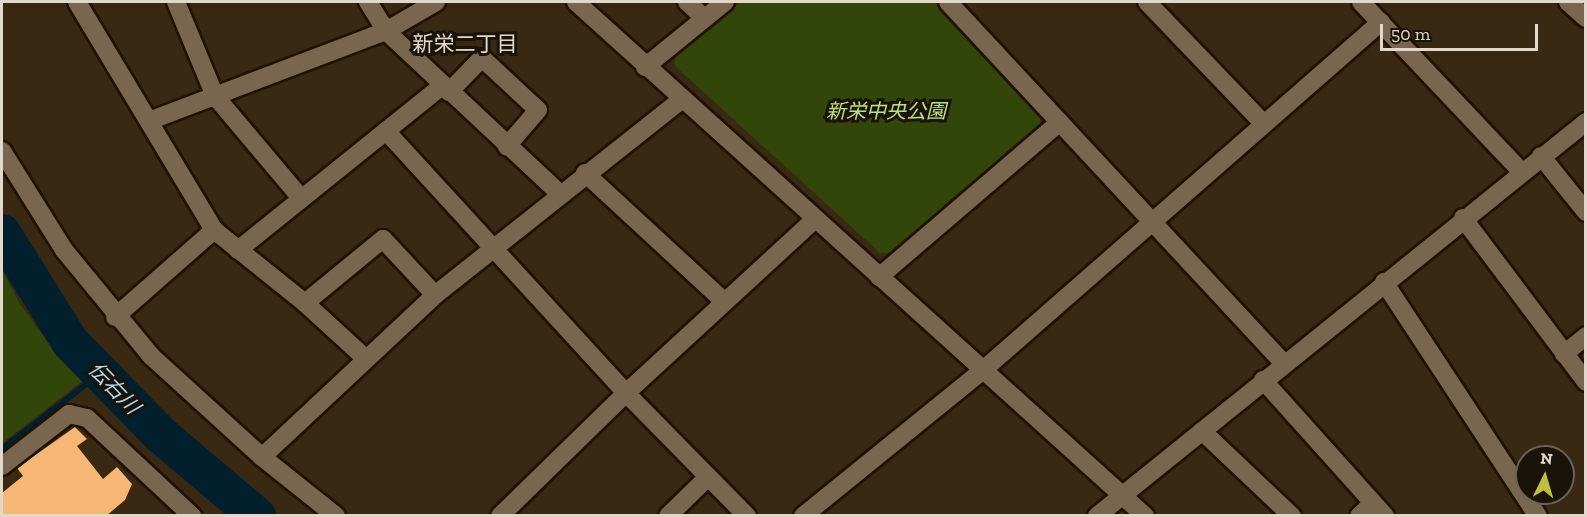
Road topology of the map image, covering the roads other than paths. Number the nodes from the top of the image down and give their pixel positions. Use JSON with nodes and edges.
{"nodes":[{"id":1,"x":77,"y":2,"type":"edge"},
{"id":2,"x":176,"y":2,"type":"edge"},
{"id":3,"x":368,"y":2,"type":"edge"},
{"id":4,"x":436,"y":2,"type":"edge"},
{"id":5,"x":576,"y":2,"type":"edge"},
{"id":6,"x":687,"y":2,"type":"edge"},
{"id":7,"x":724,"y":2,"type":"edge"},
{"id":8,"x":948,"y":2,"type":"edge"},
{"id":9,"x":1147,"y":2,"type":"edge"},
{"id":10,"x":1360,"y":2,"type":"edge"},
{"id":11,"x":1568,"y":2,"type":"edge"},
{"id":12,"x":704,"y":18,"type":"junction"},
{"id":13,"x":1586,"y":18,"type":"edge"},
{"id":14,"x":1381,"y":22,"type":"junction"},
{"id":15,"x":386,"y":31,"type":"junction"},
{"id":16,"x":645,"y":67,"type":"junction"},
{"id":17,"x":446,"y":89,"type":"junction"},
{"id":18,"x":215,"y":96,"type":"junction"},
{"id":19,"x":681,"y":100,"type":"junction"},
{"id":20,"x":149,"y":121,"type":"junction"},
{"id":21,"x":1060,"y":122,"type":"junction"},
{"id":22,"x":1586,"y":122,"type":"edge"},
{"id":23,"x":1264,"y":124,"type":"junction"},
{"id":24,"x":386,"y":131,"type":"junction"},
{"id":25,"x":507,"y":146,"type":"junction"},
{"id":26,"x":2,"y":151,"type":"edge"},
{"id":27,"x":1540,"y":156,"type":"junction"},
{"id":28,"x":1521,"y":171,"type":"junction"},
{"id":29,"x":585,"y":173,"type":"junction"},
{"id":30,"x":559,"y":193,"type":"junction"},
{"id":31,"x":301,"y":198,"type":"junction"},
{"id":32,"x":1586,"y":212,"type":"edge"},
{"id":33,"x":1463,"y":218,"type":"junction"},
{"id":34,"x":815,"y":219,"type":"junction"},
{"id":35,"x":1154,"y":220,"type":"junction"},
{"id":36,"x":214,"y":230,"type":"junction"},
{"id":37,"x":492,"y":249,"type":"junction"},
{"id":38,"x":238,"y":250,"type":"junction"},
{"id":39,"x":879,"y":277,"type":"junction"},
{"id":40,"x":1384,"y":282,"type":"junction"},
{"id":41,"x":435,"y":295,"type":"junction"},
{"id":42,"x":725,"y":302,"type":"junction"},
{"id":43,"x":305,"y":303,"type":"junction"},
{"id":44,"x":115,"y":316,"type":"junction"},
{"id":45,"x":1586,"y":336,"type":"edge"},
{"id":46,"x":1564,"y":354,"type":"junction"},
{"id":47,"x":365,"y":358,"type":"junction"},
{"id":48,"x":1284,"y":363,"type":"junction"},
{"id":49,"x":982,"y":371,"type":"junction"},
{"id":50,"x":1263,"y":381,"type":"junction"},
{"id":51,"x":1586,"y":382,"type":"edge"},
{"id":52,"x":626,"y":393,"type":"junction"},
{"id":53,"x":1202,"y":431,"type":"junction"},
{"id":54,"x":262,"y":457,"type":"junction"},
{"id":55,"x":2,"y":466,"type":"edge"},
{"id":56,"x":708,"y":477,"type":"junction"},
{"id":57,"x":1123,"y":495,"type":"junction"},
{"id":58,"x":1379,"y":509,"type":"edge"},
{"id":59,"x":183,"y":513,"type":"edge"},
{"id":60,"x":336,"y":516,"type":"edge"},
{"id":61,"x":500,"y":516,"type":"edge"},
{"id":62,"x":668,"y":516,"type":"edge"},
{"id":63,"x":747,"y":516,"type":"edge"},
{"id":64,"x":803,"y":516,"type":"edge"},
{"id":65,"x":1097,"y":516,"type":"edge"},
{"id":66,"x":1145,"y":516,"type":"edge"},
{"id":67,"x":1292,"y":516,"type":"edge"},
{"id":68,"x":1359,"y":516,"type":"edge"},
{"id":69,"x":1538,"y":516,"type":"edge"}],
"edges":[{"from":1,"to":20,"type":"street"},
{"from":2,"to":18,"type":"street"},
{"from":3,"to":15,"type":"street"},
{"from":4,"to":15,"type":"street"},
{"from":5,"to":16,"type":"street"},
{"from":6,"to":12,"type":"street"},
{"from":7,"to":12,"type":"street"},
{"from":8,"to":21,"type":"street"},
{"from":9,"to":23,"type":"street"},
{"from":10,"to":14,"type":"street"},
{"from":11,"to":13,"type":"street"},
{"from":12,"to":16,"type":"street"},
{"from":14,"to":23,"type":"street"},
{"from":14,"to":28,"type":"street"},
{"from":15,"to":17,"type":"street"},
{"from":15,"to":18,"type":"street"},
{"from":16,"to":19,"type":"street"},
{"from":17,"to":24,"type":"street"},
{"from":17,"to":25,"type":"street"},
{"from":17,"to":25,"type":"street"},
{"from":18,"to":20,"type":"street"},
{"from":18,"to":31,"type":"street"},
{"from":19,"to":29,"type":"street"},
{"from":19,"to":34,"type":"street"},
{"from":20,"to":36,"type":"street"},
{"from":21,"to":35,"type":"street"},
{"from":21,"to":39,"type":"street"},
{"from":22,"to":27,"type":"street"},
{"from":23,"to":35,"type":"street"},
{"from":24,"to":31,"type":"street"},
{"from":24,"to":37,"type":"street"},
{"from":25,"to":30,"type":"street"},
{"from":26,"to":44,"type":"street"},
{"from":27,"to":28,"type":"street"},
{"from":27,"to":32,"type":"street"},
{"from":28,"to":33,"type":"street"},
{"from":29,"to":30,"type":"street"},
{"from":29,"to":42,"type":"street"},
{"from":30,"to":37,"type":"street"},
{"from":31,"to":38,"type":"street"},
{"from":33,"to":40,"type":"street"},
{"from":33,"to":46,"type":"street"},
{"from":34,"to":39,"type":"street"},
{"from":34,"to":42,"type":"street"},
{"from":35,"to":48,"type":"street"},
{"from":35,"to":49,"type":"street"},
{"from":36,"to":38,"type":"street"},
{"from":36,"to":44,"type":"street"},
{"from":37,"to":41,"type":"street"},
{"from":37,"to":52,"type":"street"},
{"from":38,"to":43,"type":"street"},
{"from":39,"to":49,"type":"street"},
{"from":40,"to":48,"type":"street"},
{"from":40,"to":69,"type":"street"},
{"from":41,"to":43,"type":"street"},
{"from":41,"to":47,"type":"street"},
{"from":42,"to":52,"type":"street"},
{"from":43,"to":47,"type":"street"},
{"from":44,"to":54,"type":"street"},
{"from":45,"to":46,"type":"street"},
{"from":46,"to":51,"type":"street"},
{"from":47,"to":54,"type":"street"},
{"from":48,"to":50,"type":"street"},
{"from":49,"to":57,"type":"street"},
{"from":49,"to":64,"type":"street"},
{"from":50,"to":53,"type":"street"},
{"from":50,"to":58,"type":"street"},
{"from":52,"to":56,"type":"street"},
{"from":52,"to":61,"type":"street"},
{"from":53,"to":57,"type":"street"},
{"from":53,"to":67,"type":"street"},
{"from":54,"to":60,"type":"street"},
{"from":55,"to":59,"type":"street"},
{"from":56,"to":62,"type":"street"},
{"from":56,"to":63,"type":"street"},
{"from":57,"to":65,"type":"street"},
{"from":57,"to":66,"type":"street"},
{"from":58,"to":68,"type":"street"}]}
